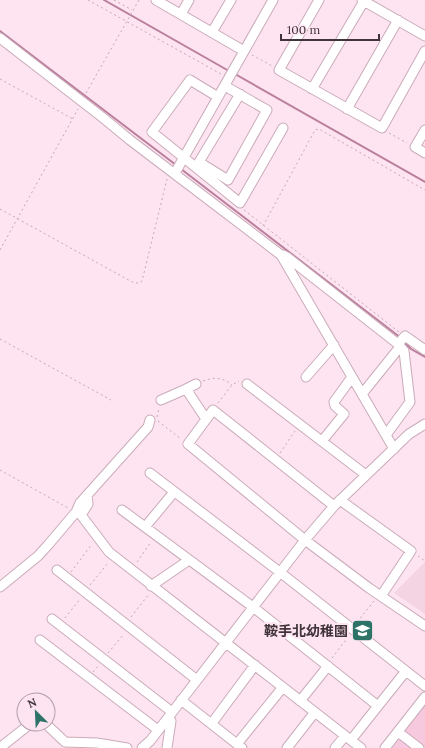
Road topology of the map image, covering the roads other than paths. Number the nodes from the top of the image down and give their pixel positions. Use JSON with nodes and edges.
{"nodes":[{"id":1,"x":156,"y":0,"type":"edge"},
{"id":2,"x":189,"y":0,"type":"edge"},
{"id":3,"x":231,"y":0,"type":"edge"},
{"id":4,"x":273,"y":0,"type":"edge"},
{"id":5,"x":319,"y":0,"type":"edge"},
{"id":6,"x":363,"y":1,"type":"edge"},
{"id":7,"x":181,"y":14,"type":"junction"},
{"id":8,"x":398,"y":20,"type":"junction"},
{"id":9,"x":212,"y":32,"type":"junction"},
{"id":10,"x":425,"y":36,"type":"edge"},
{"id":11,"x":0,"y":38,"type":"edge"},
{"id":12,"x":244,"y":51,"type":"junction"},
{"id":13,"x":425,"y":51,"type":"edge"},
{"id":14,"x":227,"y":82,"type":"junction"},
{"id":15,"x":312,"y":89,"type":"junction"},
{"id":16,"x":240,"y":94,"type":"junction"},
{"id":17,"x":218,"y":97,"type":"junction"},
{"id":18,"x":347,"y":109,"type":"junction"},
{"id":19,"x":283,"y":128,"type":"dead end"},
{"id":20,"x":425,"y":130,"type":"edge"},
{"id":21,"x":425,"y":153,"type":"edge"},
{"id":22,"x":183,"y":158,"type":"junction"},
{"id":23,"x":172,"y":171,"type":"junction"},
{"id":24,"x":282,"y":255,"type":"junction"},
{"id":25,"x":398,"y":344,"type":"junction"},
{"id":26,"x":334,"y":345,"type":"junction"},
{"id":27,"x":425,"y":350,"type":"edge"},
{"id":28,"x":306,"y":377,"type":"dead end"},
{"id":29,"x":352,"y":377,"type":"junction"},
{"id":30,"x":196,"y":384,"type":"road end"},
{"id":31,"x":247,"y":384,"type":"road end"},
{"id":32,"x":186,"y":389,"type":"junction"},
{"id":33,"x":362,"y":394,"type":"junction"},
{"id":34,"x":161,"y":400,"type":"road end"},
{"id":35,"x":206,"y":419,"type":"junction"},
{"id":36,"x":150,"y":420,"type":"dead end"},
{"id":37,"x":425,"y":424,"type":"edge"},
{"id":38,"x":386,"y":435,"type":"junction"},
{"id":39,"x":322,"y":441,"type":"junction"},
{"id":40,"x":394,"y":448,"type":"junction"},
{"id":41,"x":150,"y":473,"type":"dead end"},
{"id":42,"x":366,"y":475,"type":"junction"},
{"id":43,"x":174,"y":492,"type":"junction"},
{"id":44,"x":337,"y":503,"type":"junction"},
{"id":45,"x":122,"y":510,"type":"dead end"},
{"id":46,"x":78,"y":514,"type":"junction"},
{"id":47,"x":146,"y":527,"type":"junction"},
{"id":48,"x":305,"y":540,"type":"junction"},
{"id":49,"x":189,"y":560,"type":"junction"},
{"id":50,"x":57,"y":570,"type":"dead end"},
{"id":51,"x":281,"y":573,"type":"junction"},
{"id":52,"x":0,"y":587,"type":"edge"},
{"id":53,"x":153,"y":587,"type":"junction"},
{"id":54,"x":380,"y":595,"type":"junction"},
{"id":55,"x":253,"y":607,"type":"junction"},
{"id":56,"x":52,"y":619,"type":"dead end"},
{"id":57,"x":425,"y":626,"type":"edge"},
{"id":58,"x":40,"y":640,"type":"dead end"},
{"id":59,"x":226,"y":642,"type":"junction"},
{"id":60,"x":255,"y":666,"type":"junction"},
{"id":61,"x":327,"y":666,"type":"junction"},
{"id":62,"x":406,"y":671,"type":"junction"},
{"id":63,"x":197,"y":680,"type":"junction"},
{"id":64,"x":425,"y":686,"type":"edge"},
{"id":65,"x":283,"y":687,"type":"junction"},
{"id":66,"x":425,"y":697,"type":"edge"},
{"id":67,"x":181,"y":700,"type":"junction"},
{"id":68,"x":300,"y":701,"type":"junction"},
{"id":69,"x":378,"y":706,"type":"junction"},
{"id":70,"x":315,"y":712,"type":"junction"},
{"id":71,"x":170,"y":715,"type":"junction"},
{"id":72,"x":212,"y":723,"type":"junction"},
{"id":73,"x":158,"y":730,"type":"junction"},
{"id":74,"x":20,"y":732,"type":"edge"},
{"id":75,"x":54,"y":732,"type":"edge"},
{"id":76,"x":398,"y":732,"type":"junction"},
{"id":77,"x":348,"y":738,"type":"junction"},
{"id":78,"x":239,"y":746,"type":"edge"},
{"id":79,"x":1,"y":747,"type":"edge"},
{"id":80,"x":127,"y":748,"type":"edge"},
{"id":81,"x":142,"y":748,"type":"edge"},
{"id":82,"x":167,"y":748,"type":"edge"},
{"id":83,"x":286,"y":748,"type":"edge"},
{"id":84,"x":335,"y":748,"type":"edge"},
{"id":85,"x":361,"y":748,"type":"edge"},
{"id":86,"x":385,"y":748,"type":"edge"},
{"id":87,"x":419,"y":748,"type":"edge"}],
"edges":[{"from":1,"to":7,"type":"street"},
{"from":2,"to":7,"type":"street"},
{"from":3,"to":9,"type":"street"},
{"from":4,"to":12,"type":"street"},
{"from":5,"to":15,"type":"street"},
{"from":6,"to":8,"type":"street"},
{"from":6,"to":15,"type":"street"},
{"from":7,"to":9,"type":"street"},
{"from":8,"to":10,"type":"street"},
{"from":8,"to":18,"type":"street"},
{"from":9,"to":12,"type":"street"},
{"from":11,"to":23,"type":"street"},
{"from":12,"to":14,"type":"street"},
{"from":13,"to":18,"type":"street"},
{"from":14,"to":16,"type":"street"},
{"from":14,"to":17,"type":"street"},
{"from":15,"to":18,"type":"street"},
{"from":16,"to":16,"type":"street"},
{"from":17,"to":22,"type":"street"},
{"from":17,"to":22,"type":"street"},
{"from":19,"to":22,"type":"street"},
{"from":20,"to":21,"type":"street"},
{"from":22,"to":23,"type":"street"},
{"from":23,"to":24,"type":"street"},
{"from":24,"to":25,"type":"street"},
{"from":24,"to":26,"type":"street"},
{"from":25,"to":27,"type":"street"},
{"from":25,"to":33,"type":"street"},
{"from":25,"to":38,"type":"street"},
{"from":26,"to":28,"type":"street"},
{"from":26,"to":29,"type":"street"},
{"from":29,"to":33,"type":"street"},
{"from":29,"to":39,"type":"street"},
{"from":30,"to":32,"type":"street"},
{"from":31,"to":39,"type":"street"},
{"from":32,"to":34,"type":"street"},
{"from":32,"to":35,"type":"street"},
{"from":33,"to":38,"type":"street"},
{"from":35,"to":44,"type":"street"},
{"from":35,"to":48,"type":"street"},
{"from":36,"to":46,"type":"street"},
{"from":37,"to":40,"type":"street"},
{"from":38,"to":40,"type":"street"},
{"from":39,"to":42,"type":"street"},
{"from":40,"to":42,"type":"street"},
{"from":41,"to":43,"type":"street"},
{"from":42,"to":44,"type":"street"},
{"from":43,"to":47,"type":"street"},
{"from":43,"to":51,"type":"street"},
{"from":44,"to":48,"type":"street"},
{"from":44,"to":54,"type":"street"},
{"from":45,"to":47,"type":"street"},
{"from":46,"to":52,"type":"street"},
{"from":46,"to":53,"type":"street"},
{"from":47,"to":49,"type":"street"},
{"from":48,"to":51,"type":"street"},
{"from":48,"to":54,"type":"street"},
{"from":49,"to":53,"type":"street"},
{"from":49,"to":55,"type":"street"},
{"from":50,"to":63,"type":"street"},
{"from":51,"to":55,"type":"street"},
{"from":51,"to":62,"type":"street"},
{"from":53,"to":59,"type":"street"},
{"from":54,"to":57,"type":"street"},
{"from":55,"to":59,"type":"street"},
{"from":55,"to":61,"type":"street"},
{"from":56,"to":71,"type":"street"},
{"from":58,"to":73,"type":"street"},
{"from":59,"to":60,"type":"street"},
{"from":59,"to":63,"type":"street"},
{"from":60,"to":65,"type":"street"},
{"from":60,"to":72,"type":"street"},
{"from":61,"to":68,"type":"street"},
{"from":61,"to":69,"type":"street"},
{"from":62,"to":64,"type":"street"},
{"from":62,"to":69,"type":"street"},
{"from":63,"to":67,"type":"street"},
{"from":65,"to":68,"type":"street"},
{"from":65,"to":78,"type":"street"},
{"from":66,"to":76,"type":"street"},
{"from":67,"to":71,"type":"street"},
{"from":67,"to":72,"type":"street"},
{"from":68,"to":70,"type":"street"},
{"from":69,"to":77,"type":"street"},
{"from":70,"to":77,"type":"street"},
{"from":70,"to":83,"type":"street"},
{"from":71,"to":73,"type":"street"},
{"from":71,"to":82,"type":"street"},
{"from":72,"to":78,"type":"street"},
{"from":73,"to":81,"type":"street"},
{"from":74,"to":79,"type":"street"},
{"from":75,"to":80,"type":"street"},
{"from":76,"to":86,"type":"street"},
{"from":76,"to":87,"type":"street"},
{"from":77,"to":84,"type":"street"},
{"from":77,"to":85,"type":"street"}]}
